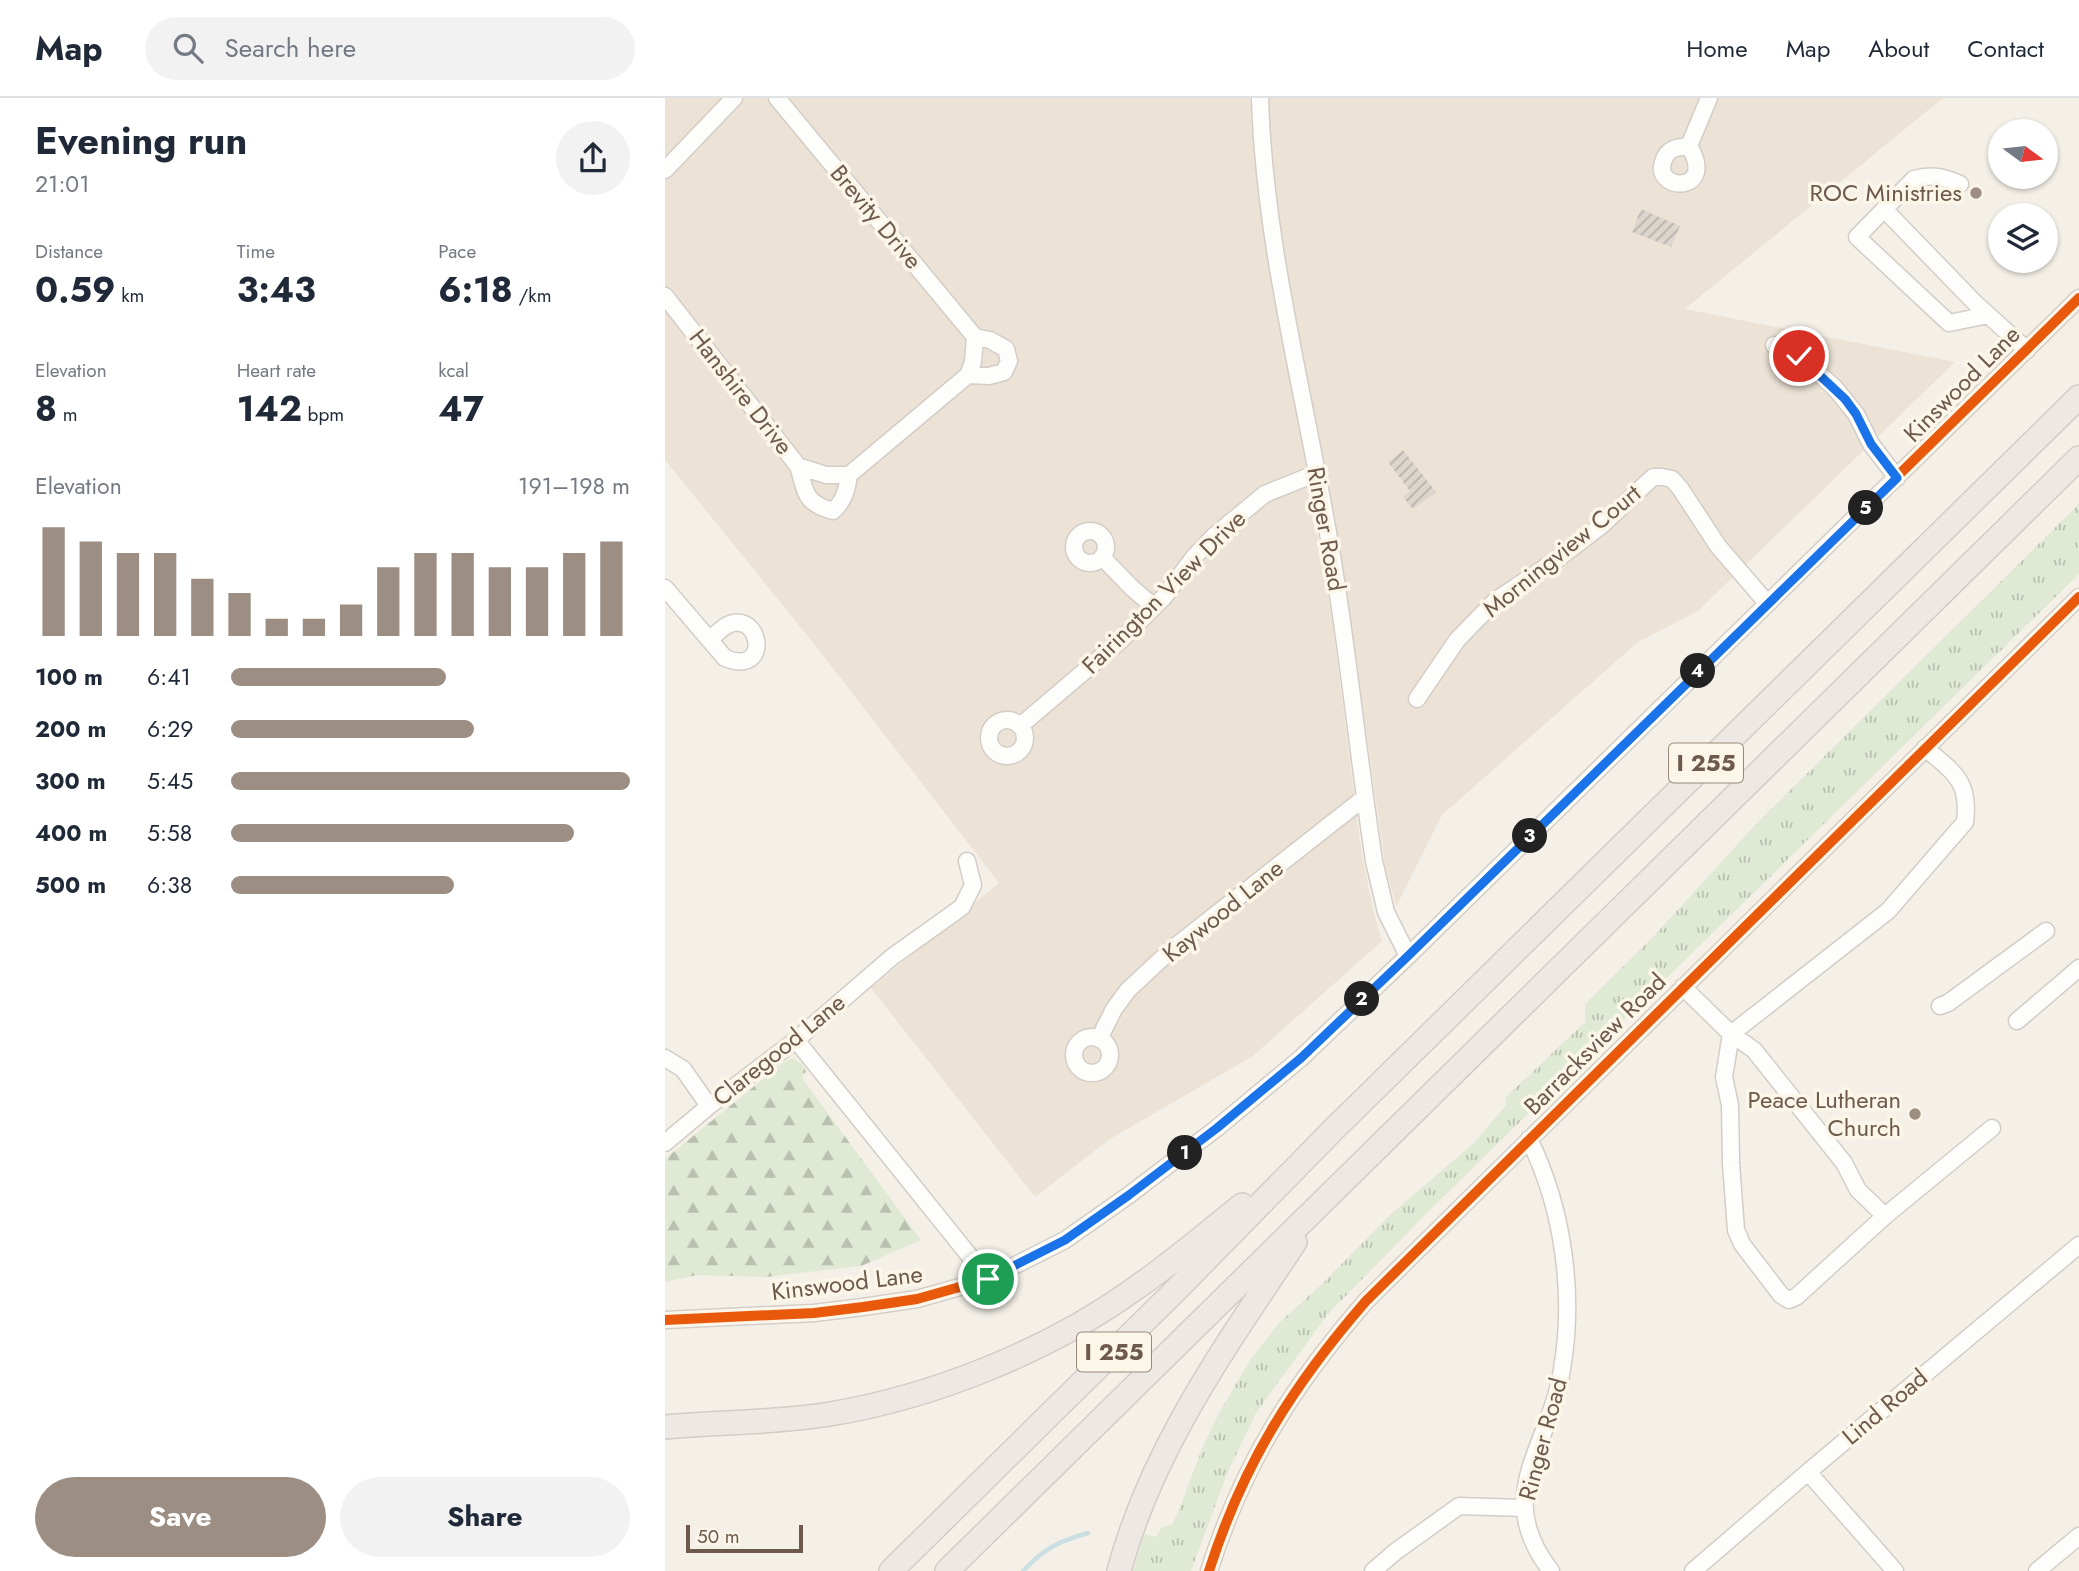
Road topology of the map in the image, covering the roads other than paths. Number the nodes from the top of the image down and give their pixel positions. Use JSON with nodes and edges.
{"nodes":[{"id":1,"x":734,"y":98,"type":"edge"},
{"id":2,"x":777,"y":98,"type":"edge"},
{"id":3,"x":1260,"y":98,"type":"edge"},
{"id":4,"x":1709,"y":98,"type":"edge"},
{"id":5,"x":1689,"y":146,"type":"dead end"},
{"id":6,"x":665,"y":170,"type":"edge"},
{"id":7,"x":1961,"y":184,"type":"dead end"},
{"id":8,"x":1884,"y":209,"type":"junction"},
{"id":9,"x":665,"y":296,"type":"edge"},
{"id":10,"x":2079,"y":298,"type":"edge"},
{"id":11,"x":1987,"y":315,"type":"junction"},
{"id":12,"x":975,"y":337,"type":"junction"},
{"id":13,"x":1774,"y":345,"type":"dead end"},
{"id":14,"x":2027,"y":349,"type":"junction"},
{"id":15,"x":968,"y":375,"type":"junction"},
{"id":16,"x":2079,"y":397,"type":"edge"},
{"id":17,"x":2079,"y":458,"type":"edge"},
{"id":18,"x":798,"y":466,"type":"junction"},
{"id":19,"x":1317,"y":473,"type":"junction"},
{"id":20,"x":849,"y":475,"type":"junction"},
{"id":21,"x":1897,"y":478,"type":"junction"},
{"id":22,"x":1102,"y":557,"type":"dead end"},
{"id":23,"x":665,"y":588,"type":"edge"},
{"id":24,"x":2079,"y":597,"type":"edge"},
{"id":25,"x":1767,"y":603,"type":"junction"},
{"id":26,"x":1153,"y":606,"type":"junction"},
{"id":27,"x":711,"y":639,"type":"dead end"},
{"id":28,"x":1417,"y":699,"type":"dead end"},
{"id":29,"x":1020,"y":726,"type":"dead end"},
{"id":30,"x":1926,"y":748,"type":"junction"},
{"id":31,"x":1364,"y":798,"type":"junction"},
{"id":32,"x":967,"y":861,"type":"dead end"},
{"id":33,"x":2046,"y":931,"type":"dead end"},
{"id":34,"x":1408,"y":956,"type":"junction"},
{"id":35,"x":2079,"y":968,"type":"edge"},
{"id":36,"x":1683,"y":987,"type":"junction"},
{"id":37,"x":1940,"y":1006,"type":"dead end"},
{"id":38,"x":2018,"y":1021,"type":"dead end"},
{"id":39,"x":1731,"y":1034,"type":"junction"},
{"id":40,"x":1099,"y":1039,"type":"dead end"},
{"id":41,"x":796,"y":1040,"type":"junction"},
{"id":42,"x":665,"y":1058,"type":"edge"},
{"id":43,"x":709,"y":1106,"type":"junction"},
{"id":44,"x":1992,"y":1128,"type":"dead end"},
{"id":45,"x":1333,"y":1130,"type":"junction"},
{"id":46,"x":1529,"y":1139,"type":"junction"},
{"id":47,"x":665,"y":1143,"type":"edge"},
{"id":48,"x":1320,"y":1205,"type":"junction"},
{"id":49,"x":1885,"y":1216,"type":"junction"},
{"id":50,"x":2079,"y":1245,"type":"edge"},
{"id":51,"x":988,"y":1279,"type":"junction"},
{"id":52,"x":665,"y":1321,"type":"edge"},
{"id":53,"x":665,"y":1427,"type":"edge"},
{"id":54,"x":1808,"y":1472,"type":"junction"},
{"id":55,"x":1523,"y":1508,"type":"junction"},
{"id":56,"x":2079,"y":1536,"type":"edge"},
{"id":57,"x":891,"y":1571,"type":"edge"},
{"id":58,"x":947,"y":1571,"type":"edge"},
{"id":59,"x":1119,"y":1571,"type":"edge"},
{"id":60,"x":1209,"y":1571,"type":"edge"},
{"id":61,"x":1373,"y":1571,"type":"edge"},
{"id":62,"x":1551,"y":1571,"type":"edge"},
{"id":63,"x":1693,"y":1571,"type":"edge"},
{"id":64,"x":1895,"y":1571,"type":"edge"},
{"id":65,"x":2037,"y":1571,"type":"edge"}],
"edges":[{"from":1,"to":6,"type":"street"},
{"from":2,"to":12,"type":"street","name":"Brevity Drive"},
{"from":3,"to":19,"type":"street","name":"Ringer Road"},
{"from":4,"to":5,"type":"street"},
{"from":7,"to":8,"type":"street"},
{"from":8,"to":11,"type":"street"},
{"from":8,"to":11,"type":"street"},
{"from":9,"to":18,"type":"street","name":"Hanshire Drive"},
{"from":10,"to":14,"type":"street","name":"Kinswood Lane"},
{"from":11,"to":14,"type":"street"},
{"from":12,"to":15,"type":"street"},
{"from":12,"to":15,"type":"street","name":"Brevity Drive"},
{"from":13,"to":21,"type":"street"},
{"from":14,"to":21,"type":"street","name":"Kinswood Lane"},
{"from":15,"to":20,"type":"street"},
{"from":16,"to":45,"type":"highway","number":"I 255"},
{"from":17,"to":48,"type":"highway","number":"I 255"},
{"from":18,"to":20,"type":"street","name":"Hanshire Drive"},
{"from":18,"to":20,"type":"street"},
{"from":19,"to":26,"type":"street","name":"Fairington View Drive"},
{"from":19,"to":31,"type":"street","name":"Ringer Road"},
{"from":21,"to":25,"type":"street","name":"Kinswood Lane"},
{"from":22,"to":26,"type":"street"},
{"from":23,"to":27,"type":"street"},
{"from":24,"to":30,"type":"street","name":"Barracksview Road"},
{"from":25,"to":28,"type":"street","name":"Morningview Court"},
{"from":25,"to":34,"type":"street","name":"Kinswood Lane"},
{"from":26,"to":29,"type":"street","name":"Fairington View Drive"},
{"from":30,"to":36,"type":"street","name":"Barracksview Road"},
{"from":30,"to":39,"type":"street"},
{"from":31,"to":34,"type":"street","name":"Ringer Road"},
{"from":31,"to":40,"type":"street","name":"Kaywood Lane"},
{"from":32,"to":41,"type":"street","name":"Claregood Lane"},
{"from":33,"to":37,"type":"street"},
{"from":34,"to":51,"type":"street","name":"Kinswood Lane"},
{"from":35,"to":38,"type":"street"},
{"from":36,"to":39,"type":"street"},
{"from":36,"to":46,"type":"street","name":"Barracksview Road"},
{"from":39,"to":49,"type":"street"},
{"from":39,"to":49,"type":"street"},
{"from":41,"to":43,"type":"street","name":"Claregood Lane"},
{"from":41,"to":51,"type":"street"},
{"from":42,"to":43,"type":"street"},
{"from":43,"to":47,"type":"street","name":"Claregood Lane"},
{"from":44,"to":49,"type":"street"},
{"from":45,"to":53,"type":"highway"},
{"from":45,"to":57,"type":"highway","number":"I 255"},
{"from":46,"to":55,"type":"street","name":"Ringer Road"},
{"from":46,"to":60,"type":"street","name":"Barracksview Road"},
{"from":48,"to":58,"type":"highway","number":"I 255"},
{"from":48,"to":59,"type":"highway"},
{"from":50,"to":54,"type":"street","name":"Lind Road"},
{"from":51,"to":52,"type":"street","name":"Kinswood Lane"},
{"from":54,"to":63,"type":"street","name":"Lind Road"},
{"from":54,"to":64,"type":"street"},
{"from":55,"to":61,"type":"street"},
{"from":55,"to":62,"type":"street","name":"Ringer Road"},
{"from":56,"to":65,"type":"street"}]}
